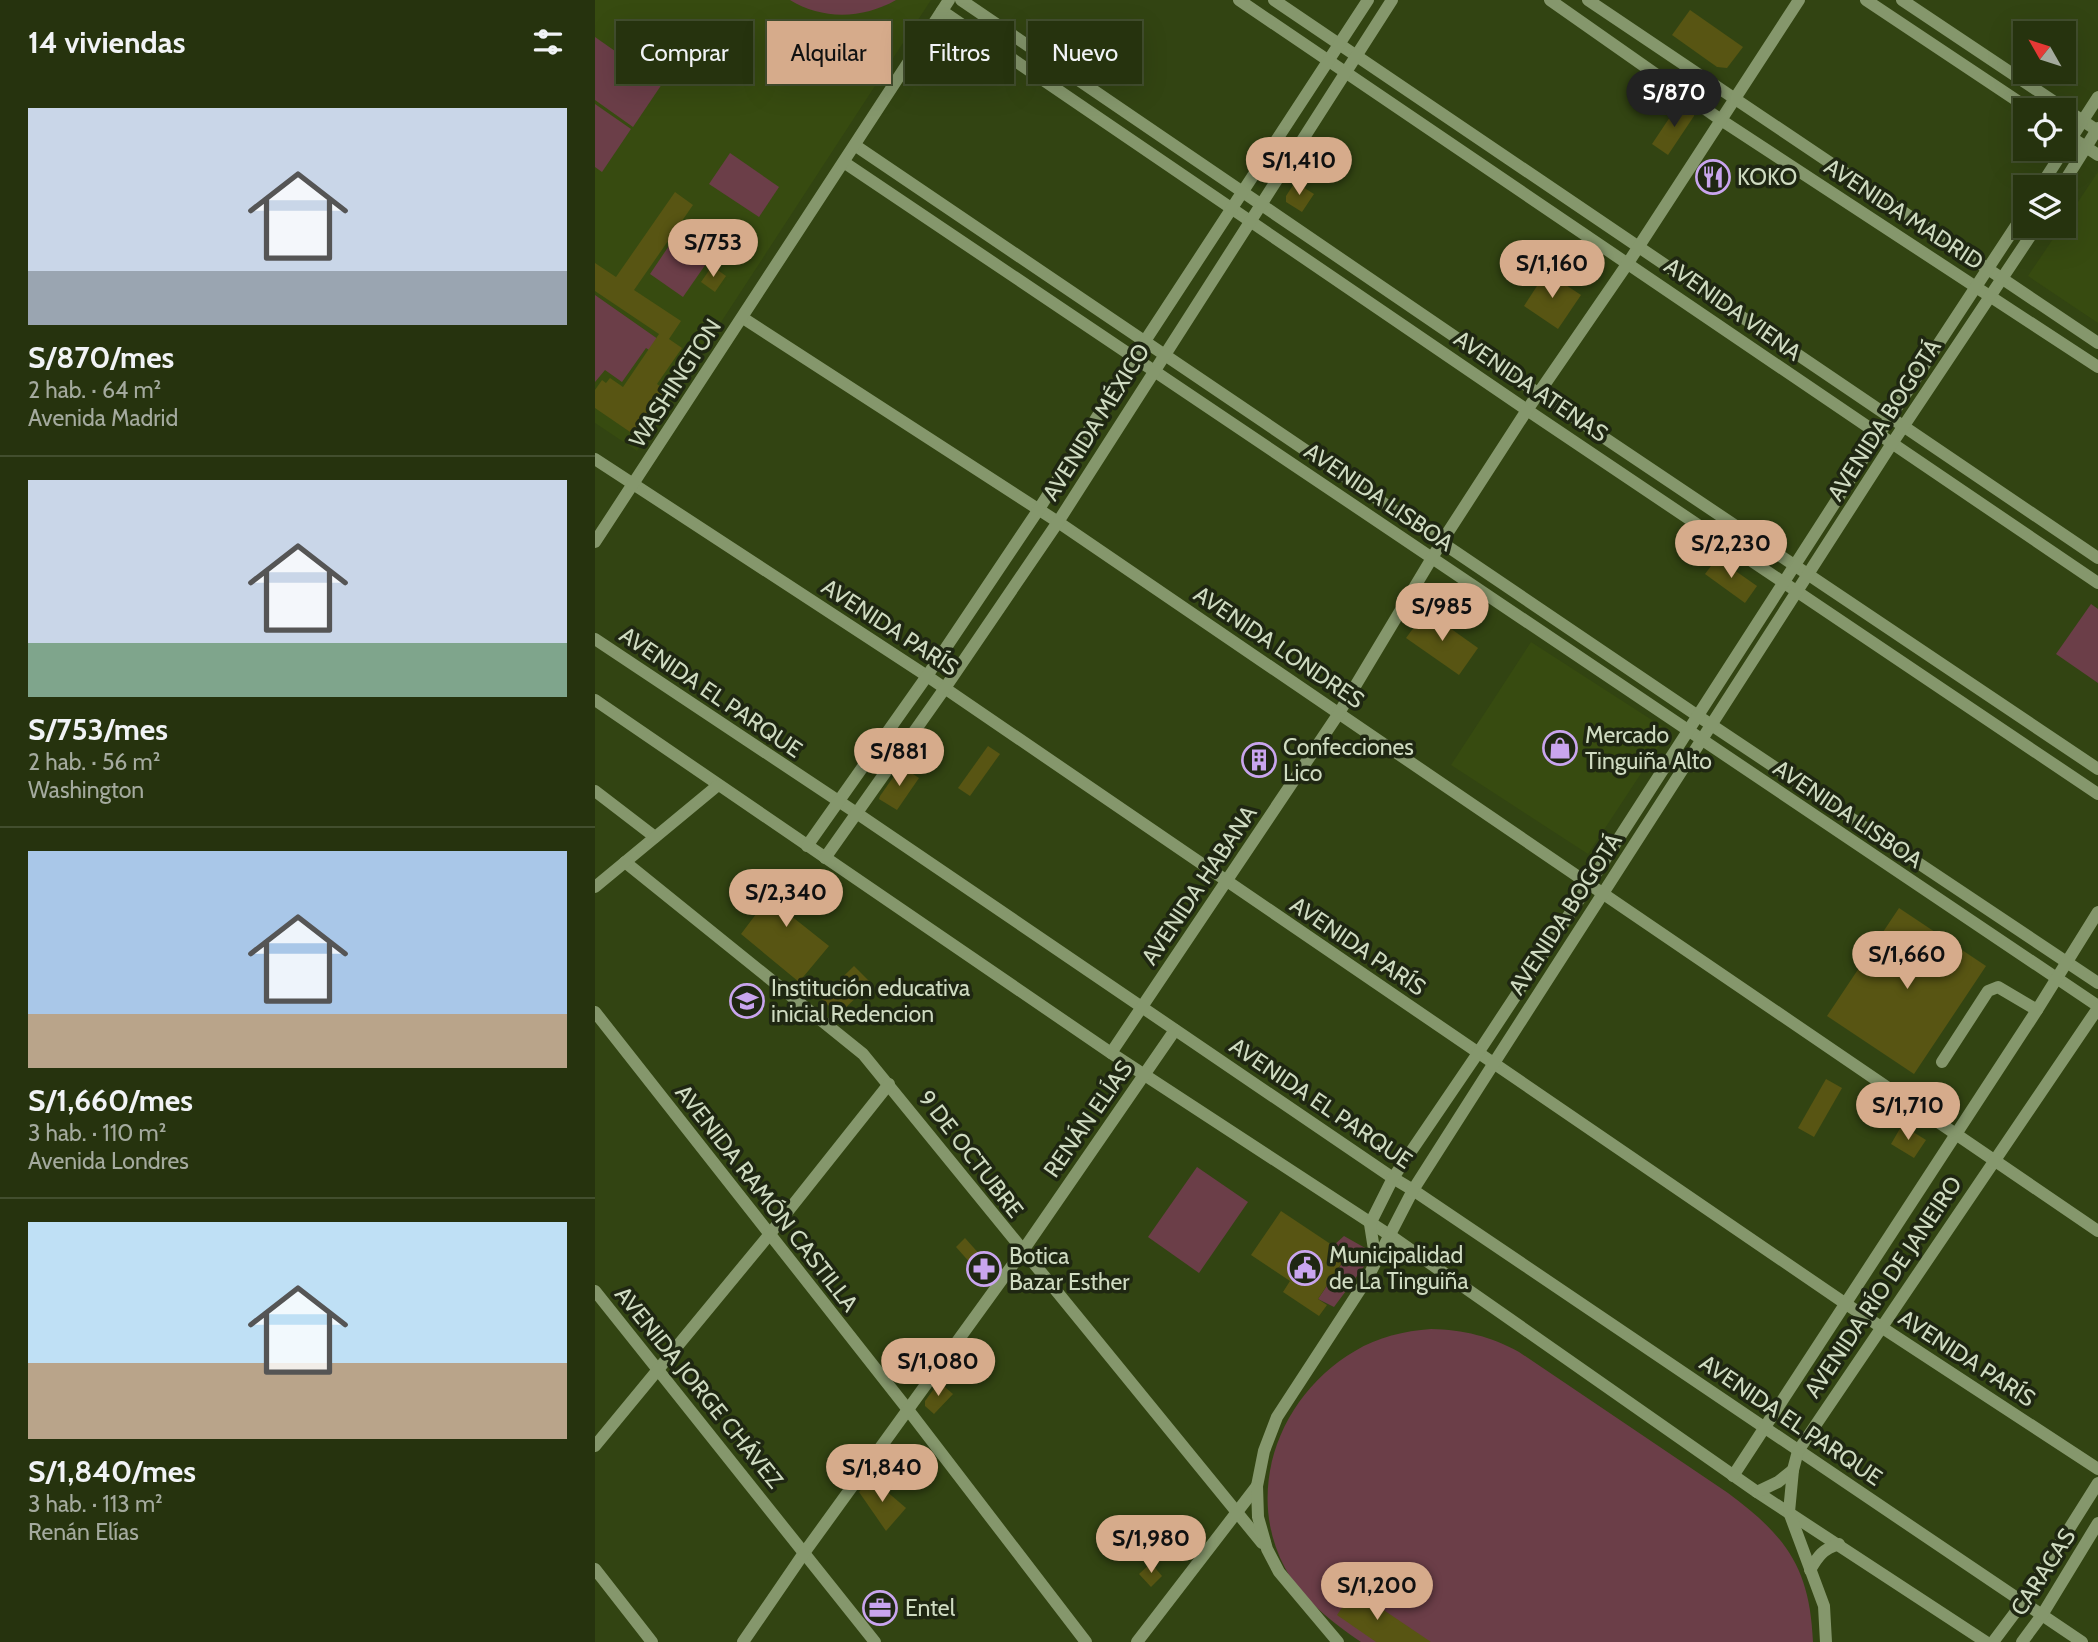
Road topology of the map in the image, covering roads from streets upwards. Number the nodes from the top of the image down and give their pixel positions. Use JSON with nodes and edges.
{"nodes":[{"id":1,"x":961,"y":0,"type":"edge"},
{"id":2,"x":1239,"y":0,"type":"edge"},
{"id":3,"x":1274,"y":0,"type":"edge"},
{"id":4,"x":1368,"y":0,"type":"edge"},
{"id":5,"x":1392,"y":0,"type":"edge"},
{"id":6,"x":1551,"y":0,"type":"edge"},
{"id":7,"x":1588,"y":0,"type":"edge"},
{"id":8,"x":1799,"y":0,"type":"edge"},
{"id":9,"x":1866,"y":0,"type":"edge"},
{"id":10,"x":1902,"y":0,"type":"edge"},
{"id":11,"x":945,"y":6,"type":"edge"},
{"id":12,"x":1339,"y":45,"type":"junction"},
{"id":13,"x":1356,"y":56,"type":"junction"},
{"id":14,"x":1330,"y":60,"type":"junction"},
{"id":15,"x":1347,"y":72,"type":"junction"},
{"id":16,"x":2098,"y":97,"type":"edge"},
{"id":17,"x":2013,"y":98,"type":"edge"},
{"id":18,"x":1734,"y":99,"type":"junction"},
{"id":19,"x":1721,"y":120,"type":"junction"},
{"id":20,"x":2082,"y":120,"type":"junction"},
{"id":21,"x":2076,"y":126,"type":"edge"},
{"id":22,"x":2098,"y":130,"type":"edge"},
{"id":23,"x":2076,"y":140,"type":"edge"},
{"id":24,"x":856,"y":146,"type":"junction"},
{"id":25,"x":2087,"y":147,"type":"junction"},
{"id":26,"x":2098,"y":155,"type":"edge"},
{"id":27,"x":845,"y":163,"type":"junction"},
{"id":28,"x":2069,"y":175,"type":"edge"},
{"id":29,"x":1242,"y":192,"type":"junction"},
{"id":30,"x":1262,"y":205,"type":"junction"},
{"id":31,"x":1231,"y":209,"type":"junction"},
{"id":32,"x":1251,"y":222,"type":"junction"},
{"id":33,"x":2013,"y":231,"type":"edge"},
{"id":34,"x":2029,"y":238,"type":"edge"},
{"id":35,"x":1639,"y":247,"type":"junction"},
{"id":36,"x":1628,"y":263,"type":"junction"},
{"id":37,"x":1989,"y":270,"type":"junction"},
{"id":38,"x":2003,"y":279,"type":"junction"},
{"id":39,"x":1977,"y":286,"type":"junction"},
{"id":40,"x":1992,"y":295,"type":"junction"},
{"id":41,"x":743,"y":318,"type":"junction"},
{"id":42,"x":1145,"y":341,"type":"junction"},
{"id":43,"x":2098,"y":343,"type":"edge"},
{"id":44,"x":1164,"y":354,"type":"junction"},
{"id":45,"x":1134,"y":358,"type":"junction"},
{"id":46,"x":2098,"y":367,"type":"edge"},
{"id":47,"x":1154,"y":370,"type":"junction"},
{"id":48,"x":1539,"y":394,"type":"junction"},
{"id":49,"x":1527,"y":410,"type":"junction"},
{"id":50,"x":1891,"y":416,"type":"junction"},
{"id":51,"x":1904,"y":425,"type":"junction"},
{"id":52,"x":1878,"y":436,"type":"junction"},
{"id":53,"x":1891,"y":445,"type":"junction"},
{"id":54,"x":595,"y":459,"type":"edge"},
{"id":55,"x":633,"y":485,"type":"junction"},
{"id":56,"x":1039,"y":509,"type":"junction"},
{"id":57,"x":1058,"y":522,"type":"junction"},
{"id":58,"x":595,"y":542,"type":"edge"},
{"id":59,"x":1441,"y":542,"type":"junction"},
{"id":60,"x":1431,"y":558,"type":"junction"},
{"id":61,"x":2098,"y":558,"type":"edge"},
{"id":62,"x":1795,"y":565,"type":"junction"},
{"id":63,"x":1808,"y":574,"type":"junction"},
{"id":64,"x":1784,"y":582,"type":"junction"},
{"id":65,"x":2098,"y":583,"type":"edge"},
{"id":66,"x":1797,"y":591,"type":"junction"},
{"id":67,"x":595,"y":639,"type":"edge"},
{"id":68,"x":927,"y":676,"type":"junction"},
{"id":69,"x":945,"y":688,"type":"junction"},
{"id":70,"x":595,"y":700,"type":"edge"},
{"id":71,"x":1339,"y":713,"type":"junction"},
{"id":72,"x":1698,"y":716,"type":"junction"},
{"id":73,"x":1712,"y":725,"type":"junction"},
{"id":74,"x":1687,"y":731,"type":"junction"},
{"id":75,"x":1702,"y":741,"type":"junction"},
{"id":76,"x":2098,"y":769,"type":"edge"},
{"id":77,"x":717,"y":786,"type":"junction"},
{"id":78,"x":595,"y":791,"type":"edge"},
{"id":79,"x":2098,"y":794,"type":"edge"},
{"id":80,"x":837,"y":802,"type":"junction"},
{"id":81,"x":858,"y":814,"type":"junction"},
{"id":82,"x":655,"y":836,"type":"junction"},
{"id":83,"x":807,"y":846,"type":"junction"},
{"id":84,"x":825,"y":858,"type":"junction"},
{"id":85,"x":625,"y":862,"type":"junction"},
{"id":86,"x":1226,"y":882,"type":"junction"},
{"id":87,"x":1590,"y":883,"type":"junction"},
{"id":88,"x":595,"y":887,"type":"edge"},
{"id":89,"x":1604,"y":893,"type":"junction"},
{"id":90,"x":2098,"y":912,"type":"edge"},
{"id":91,"x":2067,"y":962,"type":"junction"},
{"id":92,"x":2056,"y":980,"type":"junction"},
{"id":93,"x":2098,"y":983,"type":"edge"},
{"id":94,"x":1143,"y":1007,"type":"junction"},
{"id":95,"x":2098,"y":1007,"type":"edge"},
{"id":96,"x":2037,"y":1010,"type":"junction"},
{"id":97,"x":595,"y":1012,"type":"edge"},
{"id":98,"x":1175,"y":1030,"type":"junction"},
{"id":99,"x":1111,"y":1053,"type":"junction"},
{"id":100,"x":1478,"y":1054,"type":"junction"},
{"id":101,"x":1942,"y":1062,"type":"dead end"},
{"id":102,"x":1494,"y":1063,"type":"junction"},
{"id":103,"x":1144,"y":1074,"type":"junction"},
{"id":104,"x":889,"y":1084,"type":"junction"},
{"id":105,"x":1956,"y":1134,"type":"junction"},
{"id":106,"x":1995,"y":1160,"type":"junction"},
{"id":107,"x":1396,"y":1173,"type":"junction"},
{"id":108,"x":1413,"y":1190,"type":"junction"},
{"id":109,"x":1370,"y":1224,"type":"junction"},
{"id":110,"x":2098,"y":1231,"type":"edge"},
{"id":111,"x":769,"y":1235,"type":"junction"},
{"id":112,"x":1391,"y":1236,"type":"junction"},
{"id":113,"x":1022,"y":1252,"type":"junction"},
{"id":114,"x":1376,"y":1262,"type":"junction"},
{"id":115,"x":595,"y":1291,"type":"edge"},
{"id":116,"x":1846,"y":1304,"type":"junction"},
{"id":117,"x":1881,"y":1327,"type":"junction"},
{"id":118,"x":657,"y":1369,"type":"junction"},
{"id":119,"x":909,"y":1411,"type":"junction"},
{"id":120,"x":1764,"y":1427,"type":"junction"},
{"id":121,"x":595,"y":1446,"type":"edge"},
{"id":122,"x":1798,"y":1451,"type":"junction"},
{"id":123,"x":2098,"y":1469,"type":"edge"},
{"id":124,"x":1793,"y":1470,"type":"junction"},
{"id":125,"x":1733,"y":1476,"type":"junction"},
{"id":126,"x":2098,"y":1483,"type":"edge"},
{"id":127,"x":1257,"y":1486,"type":"junction"},
{"id":128,"x":1757,"y":1492,"type":"junction"},
{"id":129,"x":1237,"y":1512,"type":"junction"},
{"id":130,"x":1789,"y":1512,"type":"junction"},
{"id":131,"x":2098,"y":1523,"type":"edge"},
{"id":132,"x":1839,"y":1544,"type":"junction"},
{"id":133,"x":1267,"y":1549,"type":"junction"},
{"id":134,"x":804,"y":1553,"type":"junction"},
{"id":135,"x":595,"y":1569,"type":"edge"},
{"id":136,"x":1810,"y":1570,"type":"junction"},
{"id":137,"x":2023,"y":1602,"type":"junction"},
{"id":138,"x":2042,"y":1615,"type":"junction"},
{"id":139,"x":652,"y":1642,"type":"edge"},
{"id":140,"x":743,"y":1642,"type":"edge"},
{"id":141,"x":874,"y":1642,"type":"edge"},
{"id":142,"x":1086,"y":1642,"type":"edge"},
{"id":143,"x":1137,"y":1642,"type":"edge"},
{"id":144,"x":1338,"y":1642,"type":"edge"},
{"id":145,"x":1826,"y":1642,"type":"edge"},
{"id":146,"x":1986,"y":1642,"type":"edge"},
{"id":147,"x":1993,"y":1642,"type":"edge"},
{"id":148,"x":2022,"y":1642,"type":"edge"},
{"id":149,"x":2082,"y":1642,"type":"edge"}],
"edges":[{"from":1,"to":29,"type":"street","name":"AVENIDA ATENAS"},
{"from":2,"to":14,"type":"street","name":"AVENIDA VIENA"},
{"from":3,"to":12,"type":"street","name":"AVENIDA VIENA"},
{"from":4,"to":12,"type":"street","name":"AVENIDA MÉXICO"},
{"from":5,"to":13,"type":"street","name":"AVENIDA MÉXICO"},
{"from":6,"to":19,"type":"street","name":"AVENIDA MADRID"},
{"from":7,"to":18,"type":"street","name":"AVENIDA MADRID"},
{"from":8,"to":18,"type":"street","name":"AVENIDA HABANA"},
{"from":9,"to":17,"type":"street"},
{"from":10,"to":20,"type":"street"},
{"from":11,"to":24,"type":"street","name":"WASHINGTON"},
{"from":11,"to":31,"type":"street","name":"AVENIDA ATENAS"},
{"from":12,"to":13,"type":"street","name":"AVENIDA VIENA"},
{"from":12,"to":14,"type":"street","name":"AVENIDA MÉXICO"},
{"from":13,"to":15,"type":"street","name":"AVENIDA MÉXICO"},
{"from":13,"to":35,"type":"street","name":"AVENIDA VIENA"},
{"from":14,"to":15,"type":"street","name":"AVENIDA VIENA"},
{"from":14,"to":29,"type":"street","name":"AVENIDA MÉXICO"},
{"from":15,"to":30,"type":"street","name":"AVENIDA MÉXICO"},
{"from":15,"to":36,"type":"street","name":"AVENIDA VIENA"},
{"from":16,"to":20,"type":"street"},
{"from":18,"to":19,"type":"street","name":"AVENIDA HABANA"},
{"from":18,"to":37,"type":"street","name":"AVENIDA MADRID"},
{"from":19,"to":35,"type":"street","name":"AVENIDA HABANA"},
{"from":19,"to":39,"type":"street","name":"AVENIDA MADRID"},
{"from":20,"to":21,"type":"street"},
{"from":20,"to":22,"type":"street"},
{"from":22,"to":25,"type":"street"},
{"from":23,"to":25,"type":"street"},
{"from":24,"to":27,"type":"street","name":"WASHINGTON"},
{"from":24,"to":42,"type":"street","name":"AVENIDA LISBOA"},
{"from":25,"to":26,"type":"street"},
{"from":25,"to":28,"type":"street"},
{"from":27,"to":41,"type":"street","name":"WASHINGTON"},
{"from":27,"to":45,"type":"street","name":"AVENIDA LISBOA"},
{"from":29,"to":30,"type":"street","name":"AVENIDA ATENAS"},
{"from":29,"to":31,"type":"street","name":"AVENIDA MÉXICO"},
{"from":30,"to":32,"type":"street","name":"AVENIDA MÉXICO"},
{"from":30,"to":48,"type":"street","name":"AVENIDA ATENAS"},
{"from":31,"to":32,"type":"street","name":"AVENIDA ATENAS"},
{"from":31,"to":42,"type":"street","name":"AVENIDA MÉXICO"},
{"from":32,"to":44,"type":"street","name":"AVENIDA MÉXICO"},
{"from":32,"to":49,"type":"street","name":"AVENIDA ATENAS"},
{"from":33,"to":37,"type":"street","name":"AVENIDA BOGOTÁ"},
{"from":34,"to":38,"type":"street","name":"AVENIDA BOGOTÁ"},
{"from":35,"to":36,"type":"street","name":"AVENIDA HABANA"},
{"from":35,"to":50,"type":"street","name":"AVENIDA VIENA"},
{"from":36,"to":48,"type":"street","name":"AVENIDA HABANA"},
{"from":36,"to":52,"type":"street","name":"AVENIDA VIENA"},
{"from":37,"to":38,"type":"street","name":"AVENIDA MADRID"},
{"from":37,"to":39,"type":"street","name":"AVENIDA BOGOTÁ"},
{"from":38,"to":40,"type":"street","name":"AVENIDA BOGOTÁ"},
{"from":38,"to":43,"type":"street","name":"AVENIDA MADRID"},
{"from":39,"to":40,"type":"street","name":"AVENIDA MADRID"},
{"from":39,"to":50,"type":"street","name":"AVENIDA BOGOTÁ"},
{"from":40,"to":46,"type":"street","name":"AVENIDA MADRID"},
{"from":40,"to":51,"type":"street","name":"AVENIDA BOGOTÁ"},
{"from":41,"to":55,"type":"street","name":"WASHINGTON"},
{"from":41,"to":56,"type":"street","name":"AVENIDA LONDRES"},
{"from":42,"to":44,"type":"street","name":"AVENIDA LISBOA"},
{"from":42,"to":45,"type":"street","name":"AVENIDA MÉXICO"},
{"from":44,"to":47,"type":"street","name":"AVENIDA MÉXICO"},
{"from":44,"to":59,"type":"street","name":"AVENIDA LISBOA"},
{"from":45,"to":47,"type":"street","name":"AVENIDA LISBOA"},
{"from":45,"to":56,"type":"street","name":"AVENIDA MÉXICO"},
{"from":47,"to":57,"type":"street","name":"AVENIDA MÉXICO"},
{"from":47,"to":60,"type":"street","name":"AVENIDA LISBOA"},
{"from":48,"to":49,"type":"street","name":"AVENIDA HABANA"},
{"from":48,"to":62,"type":"street","name":"AVENIDA ATENAS"},
{"from":49,"to":59,"type":"street","name":"AVENIDA HABANA"},
{"from":49,"to":64,"type":"street","name":"AVENIDA ATENAS"},
{"from":50,"to":51,"type":"street","name":"AVENIDA VIENA"},
{"from":50,"to":52,"type":"street","name":"AVENIDA BOGOTÁ"},
{"from":51,"to":53,"type":"street","name":"AVENIDA BOGOTÁ"},
{"from":51,"to":61,"type":"street","name":"AVENIDA VIENA"},
{"from":52,"to":53,"type":"street","name":"AVENIDA VIENA"},
{"from":52,"to":62,"type":"street","name":"AVENIDA BOGOTÁ"},
{"from":53,"to":63,"type":"street","name":"AVENIDA BOGOTÁ"},
{"from":53,"to":65,"type":"street","name":"AVENIDA VIENA"},
{"from":54,"to":55,"type":"street","name":"AVENIDA PARÍS"},
{"from":55,"to":58,"type":"street","name":"WASHINGTON"},
{"from":55,"to":68,"type":"street","name":"AVENIDA PARÍS"},
{"from":56,"to":57,"type":"street","name":"AVENIDA LONDRES"},
{"from":56,"to":68,"type":"street","name":"AVENIDA MÉXICO"},
{"from":57,"to":69,"type":"street","name":"AVENIDA MÉXICO"},
{"from":57,"to":71,"type":"street","name":"AVENIDA LONDRES"},
{"from":59,"to":60,"type":"street","name":"AVENIDA HABANA"},
{"from":59,"to":72,"type":"street","name":"AVENIDA LISBOA"},
{"from":60,"to":71,"type":"street","name":"AVENIDA HABANA"},
{"from":60,"to":74,"type":"street","name":"AVENIDA LISBOA"},
{"from":62,"to":63,"type":"street","name":"AVENIDA ATENAS"},
{"from":62,"to":64,"type":"street","name":"AVENIDA BOGOTÁ"},
{"from":63,"to":66,"type":"street","name":"AVENIDA BOGOTÁ"},
{"from":63,"to":76,"type":"street","name":"AVENIDA ATENAS"},
{"from":64,"to":66,"type":"street","name":"AVENIDA ATENAS"},
{"from":64,"to":72,"type":"street","name":"AVENIDA BOGOTÁ"},
{"from":66,"to":73,"type":"street","name":"AVENIDA BOGOTÁ"},
{"from":66,"to":79,"type":"street","name":"AVENIDA ATENAS"},
{"from":67,"to":80,"type":"street","name":"AVENIDA EL PARQUE"},
{"from":68,"to":69,"type":"street","name":"AVENIDA PARÍS"},
{"from":68,"to":80,"type":"street","name":"AVENIDA MÉXICO"},
{"from":69,"to":81,"type":"street","name":"AVENIDA MÉXICO"},
{"from":69,"to":86,"type":"street","name":"AVENIDA PARÍS"},
{"from":70,"to":77,"type":"street"},
{"from":71,"to":86,"type":"street","name":"AVENIDA HABANA"},
{"from":71,"to":87,"type":"street","name":"AVENIDA LONDRES"},
{"from":72,"to":73,"type":"street","name":"AVENIDA LISBOA"},
{"from":72,"to":74,"type":"street","name":"AVENIDA BOGOTÁ"},
{"from":73,"to":75,"type":"street","name":"AVENIDA BOGOTÁ"},
{"from":73,"to":91,"type":"street","name":"AVENIDA LISBOA"},
{"from":74,"to":75,"type":"street","name":"AVENIDA LISBOA"},
{"from":74,"to":87,"type":"street","name":"AVENIDA BOGOTÁ"},
{"from":75,"to":89,"type":"street","name":"AVENIDA BOGOTÁ"},
{"from":75,"to":92,"type":"street","name":"AVENIDA LISBOA"},
{"from":77,"to":82,"type":"street"},
{"from":77,"to":83,"type":"street"},
{"from":78,"to":82,"type":"street"},
{"from":80,"to":81,"type":"street","name":"AVENIDA EL PARQUE"},
{"from":80,"to":83,"type":"street","name":"AVENIDA MÉXICO"},
{"from":81,"to":84,"type":"street","name":"AVENIDA MÉXICO"},
{"from":81,"to":94,"type":"street","name":"AVENIDA EL PARQUE"},
{"from":82,"to":85,"type":"street"},
{"from":83,"to":84,"type":"street"},
{"from":84,"to":99,"type":"street"},
{"from":85,"to":88,"type":"street"},
{"from":85,"to":104,"type":"street","name":"9 DE OCTUBRE"},
{"from":86,"to":94,"type":"street","name":"AVENIDA HABANA"},
{"from":86,"to":100,"type":"street","name":"AVENIDA PARÍS"},
{"from":87,"to":89,"type":"street","name":"AVENIDA LONDRES"},
{"from":87,"to":100,"type":"street","name":"AVENIDA BOGOTÁ"},
{"from":89,"to":102,"type":"street","name":"AVENIDA BOGOTÁ"},
{"from":89,"to":105,"type":"street","name":"AVENIDA LONDRES"},
{"from":90,"to":91,"type":"street","name":"AVENIDA RÍO DE JANEIRO"},
{"from":91,"to":92,"type":"street","name":"AVENIDA RÍO DE JANEIRO"},
{"from":91,"to":93,"type":"street","name":"AVENIDA LISBOA"},
{"from":92,"to":95,"type":"street","name":"AVENIDA LISBOA"},
{"from":92,"to":96,"type":"street","name":"AVENIDA RÍO DE JANEIRO"},
{"from":94,"to":98,"type":"street","name":"AVENIDA EL PARQUE"},
{"from":94,"to":99,"type":"street","name":"AVENIDA HABANA"},
{"from":95,"to":106,"type":"street","name":"AVENIDA RÍO DE JANEIRO"},
{"from":96,"to":101,"type":"street"},
{"from":96,"to":105,"type":"street","name":"AVENIDA RÍO DE JANEIRO"},
{"from":97,"to":111,"type":"street","name":"AVENIDA RAMÓN CASTILLA"},
{"from":98,"to":103,"type":"street","name":"RENÁN ELÍAS"},
{"from":98,"to":107,"type":"street","name":"AVENIDA EL PARQUE"},
{"from":99,"to":103,"type":"street"},
{"from":100,"to":102,"type":"street","name":"AVENIDA PARÍS"},
{"from":100,"to":107,"type":"street","name":"AVENIDA BOGOTÁ"},
{"from":102,"to":108,"type":"street","name":"AVENIDA BOGOTÁ"},
{"from":102,"to":116,"type":"street","name":"AVENIDA PARÍS"},
{"from":103,"to":109,"type":"street"},
{"from":103,"to":113,"type":"street","name":"RENÁN ELÍAS"},
{"from":104,"to":111,"type":"street"},
{"from":104,"to":113,"type":"street","name":"9 DE OCTUBRE"},
{"from":105,"to":106,"type":"street","name":"AVENIDA LONDRES"},
{"from":105,"to":116,"type":"street","name":"AVENIDA RÍO DE JANEIRO"},
{"from":106,"to":110,"type":"street","name":"AVENIDA LONDRES"},
{"from":106,"to":117,"type":"street","name":"AVENIDA RÍO DE JANEIRO"},
{"from":107,"to":108,"type":"street","name":"AVENIDA EL PARQUE"},
{"from":107,"to":109,"type":"street","name":"AVENIDA BOGOTÁ"},
{"from":108,"to":112,"type":"street","name":"AVENIDA BOGOTÁ"},
{"from":108,"to":120,"type":"street","name":"AVENIDA EL PARQUE"},
{"from":109,"to":112,"type":"street"},
{"from":109,"to":114,"type":"street"},
{"from":111,"to":118,"type":"street"},
{"from":111,"to":119,"type":"street","name":"AVENIDA RAMÓN CASTILLA"},
{"from":112,"to":114,"type":"street","name":"AVENIDA BOGOTÁ"},
{"from":112,"to":125,"type":"street"},
{"from":113,"to":119,"type":"street","name":"RENÁN ELÍAS"},
{"from":113,"to":129,"type":"street","name":"9 DE OCTUBRE"},
{"from":114,"to":127,"type":"street","name":"AVENIDA BOGOTÁ"},
{"from":115,"to":118,"type":"street","name":"AVENIDA JORGE CHÁVEZ"},
{"from":116,"to":117,"type":"street","name":"AVENIDA PARÍS"},
{"from":116,"to":120,"type":"street","name":"AVENIDA RÍO DE JANEIRO"},
{"from":117,"to":122,"type":"street","name":"AVENIDA RÍO DE JANEIRO"},
{"from":117,"to":123,"type":"street","name":"AVENIDA PARÍS"},
{"from":118,"to":121,"type":"street"},
{"from":118,"to":134,"type":"street","name":"AVENIDA JORGE CHÁVEZ"},
{"from":119,"to":134,"type":"street","name":"RENÁN ELÍAS"},
{"from":119,"to":142,"type":"street","name":"AVENIDA RAMÓN CASTILLA"},
{"from":120,"to":122,"type":"street","name":"AVENIDA EL PARQUE"},
{"from":120,"to":125,"type":"street","name":"AVENIDA RÍO DE JANEIRO"},
{"from":122,"to":124,"type":"street","name":"AVENIDA RÍO DE JANEIRO"},
{"from":122,"to":137,"type":"street","name":"AVENIDA EL PARQUE"},
{"from":124,"to":128,"type":"street"},
{"from":124,"to":130,"type":"street","name":"AVENIDA RÍO DE JANEIRO"},
{"from":125,"to":128,"type":"street"},
{"from":126,"to":137,"type":"street"},
{"from":127,"to":129,"type":"street"},
{"from":127,"to":133,"type":"street","name":"AVENIDA BOGOTÁ"},
{"from":128,"to":130,"type":"street"},
{"from":129,"to":133,"type":"street","name":"9 DE OCTUBRE"},
{"from":129,"to":143,"type":"street"},
{"from":130,"to":132,"type":"street"},
{"from":130,"to":136,"type":"street"},
{"from":131,"to":138,"type":"street","name":"CARACAS"},
{"from":132,"to":136,"type":"street"},
{"from":132,"to":146,"type":"street"},
{"from":133,"to":144,"type":"street","name":"AVENIDA BOGOTÁ"},
{"from":134,"to":140,"type":"street","name":"RENÁN ELÍAS"},
{"from":134,"to":141,"type":"street","name":"AVENIDA JORGE CHÁVEZ"},
{"from":135,"to":139,"type":"street"},
{"from":136,"to":145,"type":"street"},
{"from":137,"to":138,"type":"street","name":"AVENIDA EL PARQUE"},
{"from":137,"to":147,"type":"street"},
{"from":138,"to":148,"type":"street","name":"CARACAS"},
{"from":138,"to":149,"type":"street","name":"AVENIDA EL PARQUE"}]}
